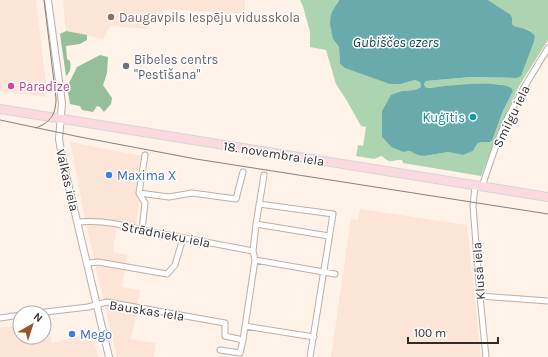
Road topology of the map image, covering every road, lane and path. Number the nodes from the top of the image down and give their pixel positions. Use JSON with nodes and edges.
{"nodes":[{"id":1,"x":48,"y":0,"type":"edge"},
{"id":2,"x":548,"y":48,"type":"edge"},
{"id":3,"x":0,"y":109,"type":"edge"},
{"id":4,"x":61,"y":119,"type":"junction"},
{"id":5,"x":145,"y":155,"type":"dead end"},
{"id":6,"x":243,"y":172,"type":"dead end"},
{"id":7,"x":264,"y":175,"type":"dead end"},
{"id":8,"x":478,"y":186,"type":"junction"},
{"id":9,"x":139,"y":193,"type":"junction"},
{"id":10,"x":548,"y":197,"type":"edge"},
{"id":11,"x":259,"y":204,"type":"junction"},
{"id":12,"x":78,"y":222,"type":"junction"},
{"id":13,"x":256,"y":224,"type":"junction"},
{"id":14,"x":142,"y":230,"type":"junction"},
{"id":15,"x":329,"y":236,"type":"junction"},
{"id":16,"x":183,"y":238,"type":"junction"},
{"id":17,"x":254,"y":251,"type":"junction"},
{"id":18,"x":255,"y":260,"type":"junction"},
{"id":19,"x":88,"y":263,"type":"junction"},
{"id":20,"x":323,"y":272,"type":"junction"},
{"id":21,"x":334,"y":274,"type":"dead end"},
{"id":22,"x":480,"y":296,"type":"junction"},
{"id":23,"x":548,"y":301,"type":"edge"},
{"id":24,"x":97,"y":305,"type":"junction"},
{"id":25,"x":52,"y":311,"type":"edge"},
{"id":26,"x":12,"y":316,"type":"edge"},
{"id":27,"x":0,"y":318,"type":"edge"},
{"id":28,"x":245,"y":326,"type":"junction"},
{"id":29,"x":314,"y":337,"type":"junction"},
{"id":30,"x":243,"y":340,"type":"junction"},
{"id":31,"x":220,"y":350,"type":"dead end"},
{"id":32,"x":240,"y":355,"type":"edge"},
{"id":33,"x":109,"y":357,"type":"edge"},
{"id":34,"x":310,"y":357,"type":"edge"},
{"id":35,"x":486,"y":357,"type":"edge"}],
"edges":[{"from":1,"to":4,"type":"street","name":"Valkas iela"},
{"from":2,"to":8,"type":"street","name":"Smilgu iela"},
{"from":3,"to":4,"type":"main road","name":"18. novembra iela"},
{"from":4,"to":8,"type":"main road","name":"18. novembra iela"},
{"from":4,"to":12,"type":"street","name":"Valkas iela"},
{"from":5,"to":9,"type":"street"},
{"from":6,"to":9,"type":"street"},
{"from":7,"to":11,"type":"street"},
{"from":8,"to":10,"type":"main road","name":"18. novembra iela"},
{"from":8,"to":22,"type":"street","name":"Klusā iela"},
{"from":9,"to":14,"type":"street"},
{"from":11,"to":13,"type":"street"},
{"from":11,"to":15,"type":"street"},
{"from":12,"to":14,"type":"street","name":"Strādnieku iela"},
{"from":12,"to":19,"type":"street","name":"Valkas iela"},
{"from":13,"to":15,"type":"street"},
{"from":13,"to":17,"type":"street"},
{"from":14,"to":16,"type":"street","name":"Strādnieku iela"},
{"from":15,"to":20,"type":"street"},
{"from":16,"to":17,"type":"street","name":"Strādnieku iela"},
{"from":16,"to":19,"type":"street"},
{"from":17,"to":18,"type":"street"},
{"from":18,"to":20,"type":"street"},
{"from":18,"to":28,"type":"street"},
{"from":19,"to":24,"type":"street","name":"Valkas iela"},
{"from":20,"to":21,"type":"street"},
{"from":20,"to":29,"type":"street"},
{"from":22,"to":23,"type":"street"},
{"from":22,"to":35,"type":"street","name":"Klusā iela"},
{"from":24,"to":25,"type":"street","name":"Bauskas iela"},
{"from":24,"to":30,"type":"street","name":"Bauskas iela"},
{"from":24,"to":33,"type":"street","name":"Valkas iela"},
{"from":26,"to":27,"type":"street"},
{"from":28,"to":29,"type":"street"},
{"from":28,"to":30,"type":"street"},
{"from":29,"to":34,"type":"street"},
{"from":30,"to":32,"type":"street"},
{"from":31,"to":32,"type":"street"}]}
